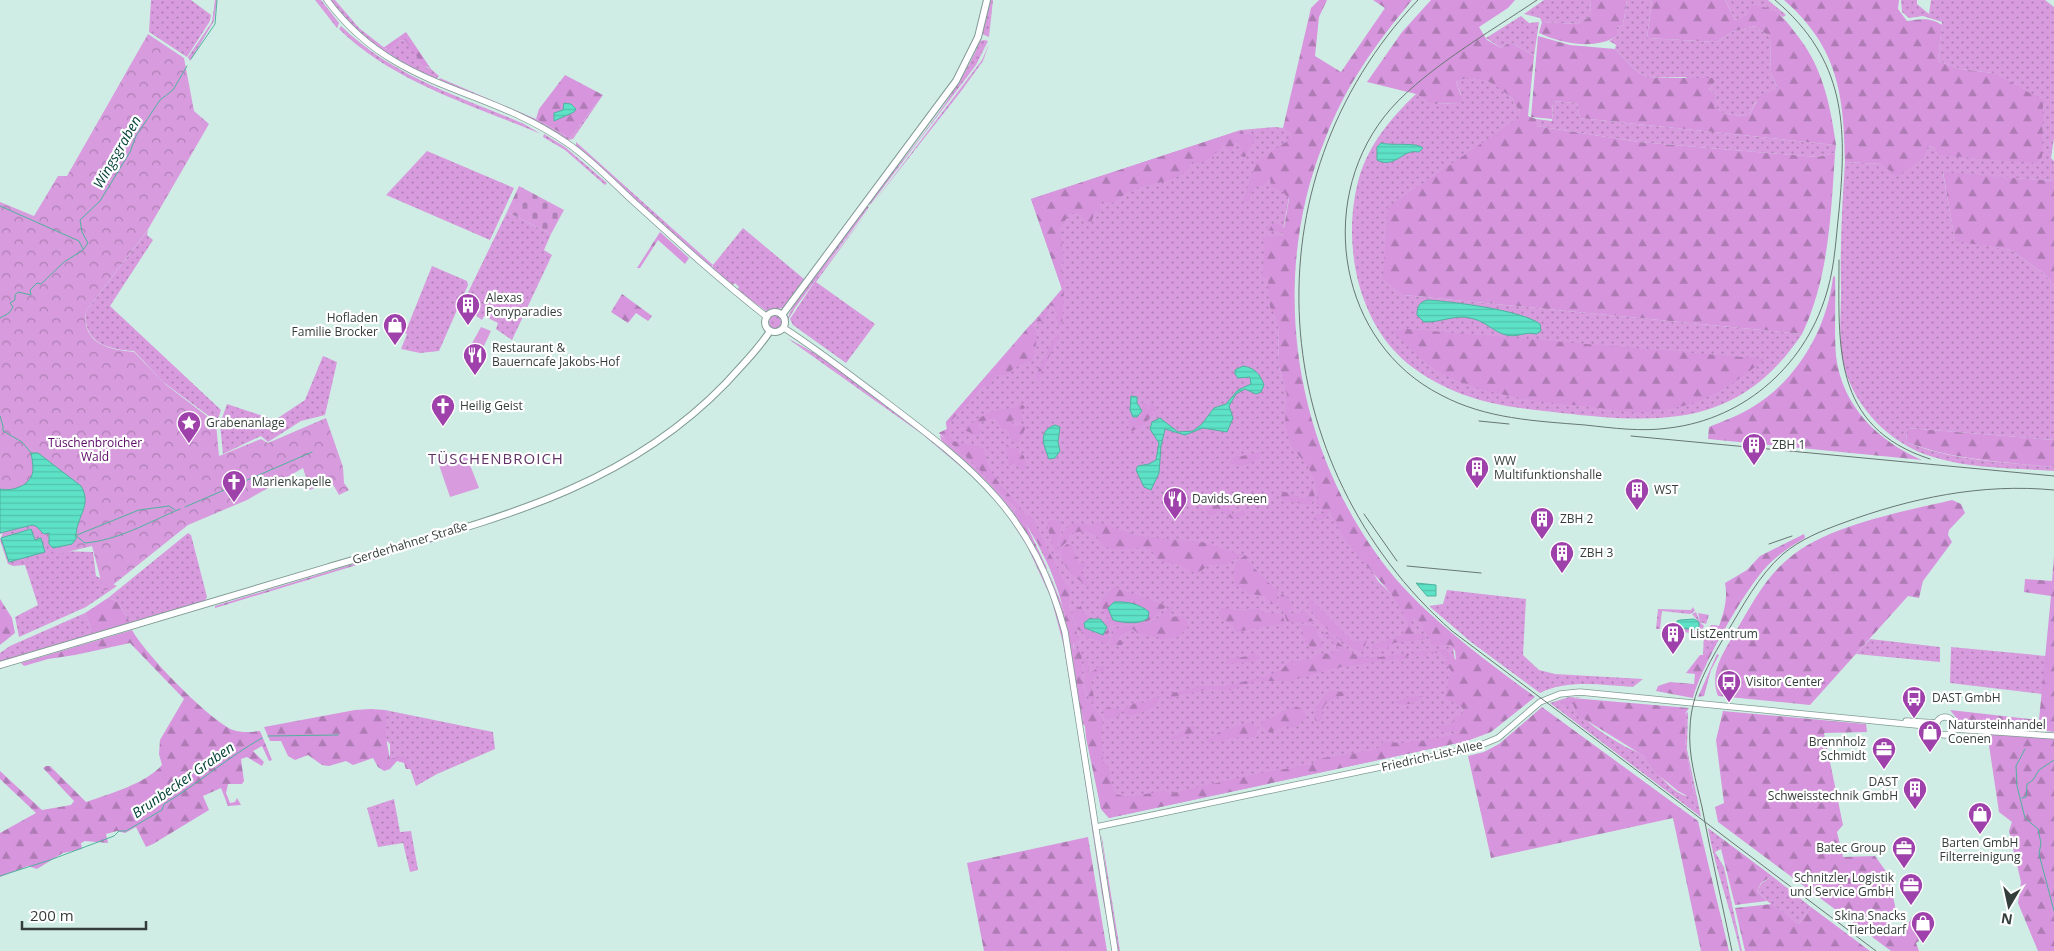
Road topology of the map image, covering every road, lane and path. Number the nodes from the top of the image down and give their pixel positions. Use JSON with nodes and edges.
{"nodes":[{"id":1,"x":327,"y":0,"type":"edge"},
{"id":2,"x":987,"y":0,"type":"edge"},
{"id":3,"x":782,"y":315,"type":"junction"},
{"id":4,"x":767,"y":317,"type":"junction"},
{"id":5,"x":784,"y":328,"type":"junction"},
{"id":6,"x":770,"y":331,"type":"junction"},
{"id":7,"x":0,"y":665,"type":"edge"},
{"id":8,"x":1937,"y":725,"type":"junction"},
{"id":9,"x":1954,"y":726,"type":"junction"},
{"id":10,"x":2054,"y":736,"type":"edge"},
{"id":11,"x":1096,"y":827,"type":"junction"},
{"id":12,"x":1115,"y":951,"type":"edge"}],
"edges":[{"from":1,"to":4,"type":"street"},
{"from":2,"to":3,"type":"main road"},
{"from":3,"to":4,"type":"main road"},
{"from":3,"to":5,"type":"main road"},
{"from":4,"to":6,"type":"main road"},
{"from":5,"to":6,"type":"main road"},
{"from":5,"to":11,"type":"street"},
{"from":6,"to":7,"type":"main road","name":"Gerderhahner Straße"},
{"from":8,"to":9,"type":"street"},
{"from":8,"to":9,"type":"street"},
{"from":8,"to":11,"type":"street","name":"Friedrich-List-Allee"},
{"from":9,"to":10,"type":"street"},
{"from":11,"to":12,"type":"street"}]}
